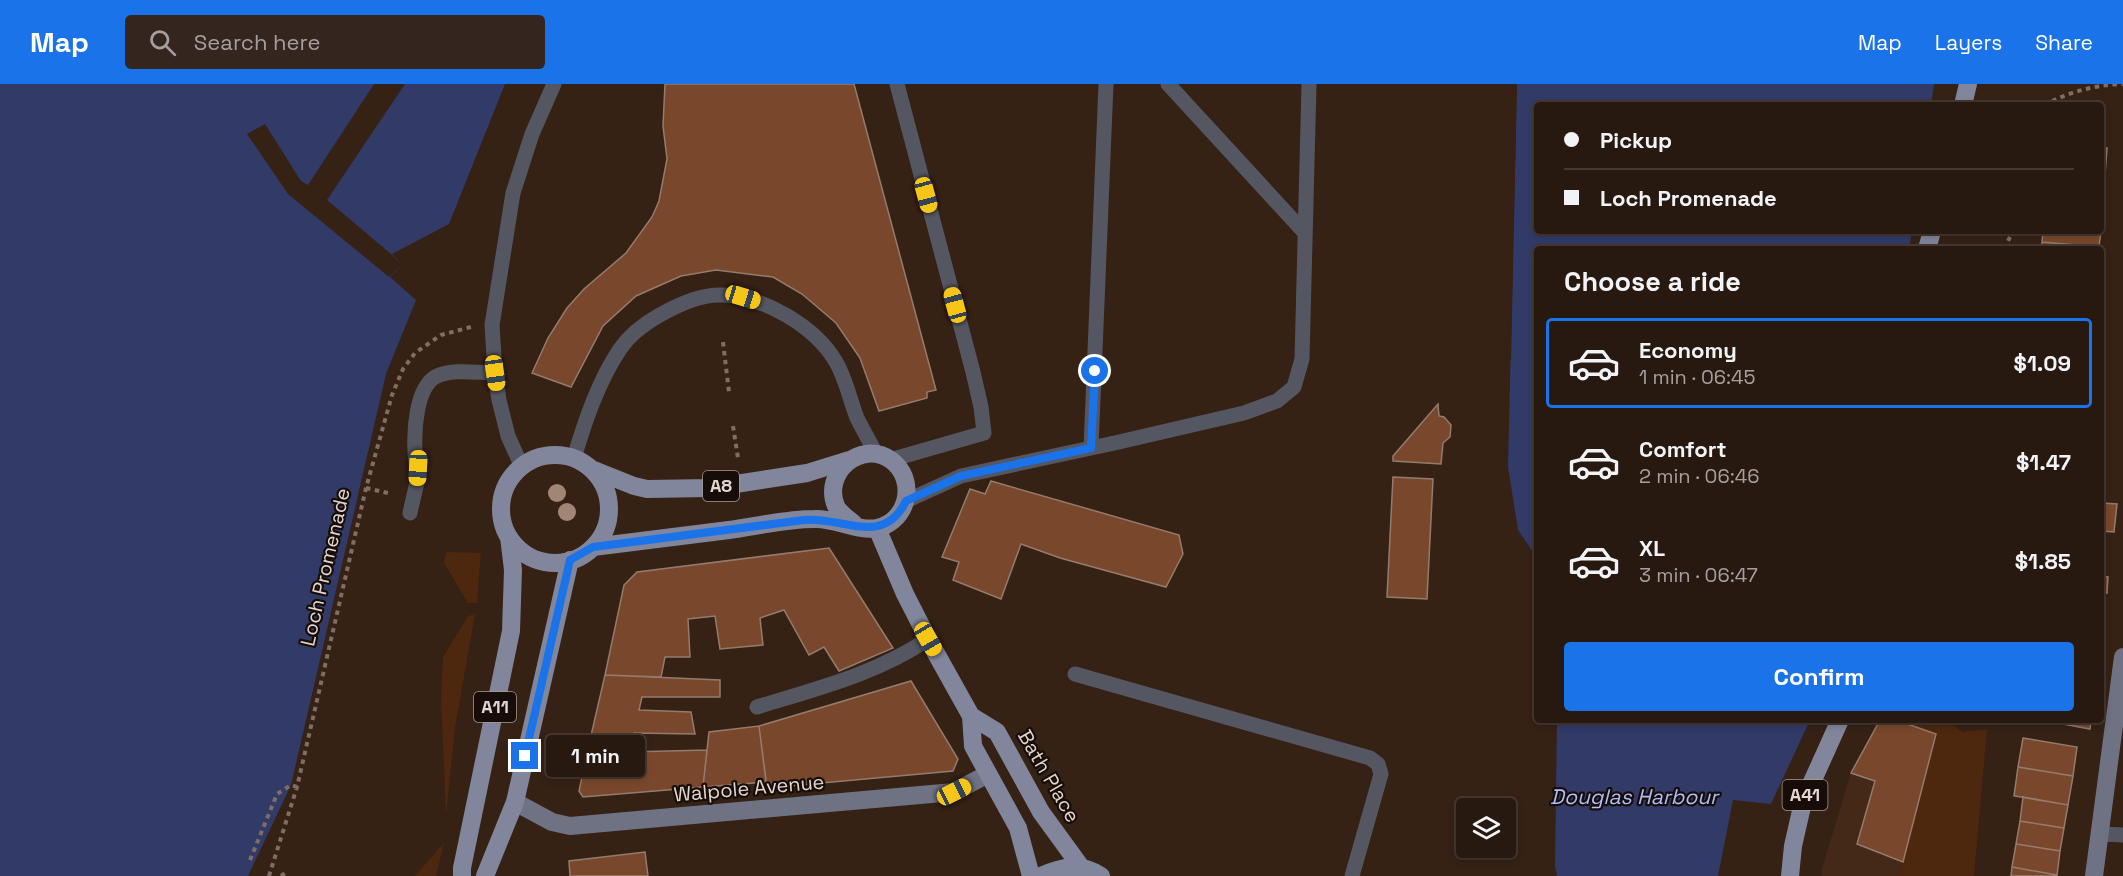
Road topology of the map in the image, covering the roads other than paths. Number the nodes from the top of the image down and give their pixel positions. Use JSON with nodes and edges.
{"nodes":[{"id":1,"x":554,"y":84,"type":"edge"},
{"id":2,"x":897,"y":84,"type":"edge"},
{"id":3,"x":1106,"y":84,"type":"edge"},
{"id":4,"x":1168,"y":84,"type":"edge"},
{"id":5,"x":1309,"y":84,"type":"edge"},
{"id":6,"x":1968,"y":84,"type":"edge"},
{"id":7,"x":1964,"y":102,"type":"edge"},
{"id":8,"x":1304,"y":232,"type":"junction"},
{"id":9,"x":495,"y":373,"type":"junction"},
{"id":10,"x":1091,"y":448,"type":"junction"},
{"id":11,"x":883,"y":457,"type":"junction"},
{"id":12,"x":574,"y":458,"type":"junction"},
{"id":13,"x":849,"y":460,"type":"junction"},
{"id":14,"x":522,"y":467,"type":"junction"},
{"id":15,"x":594,"y":470,"type":"junction"},
{"id":16,"x":906,"y":501,"type":"junction"},
{"id":17,"x":410,"y":513,"type":"dead end"},
{"id":18,"x":855,"y":525,"type":"junction"},
{"id":19,"x":878,"y":528,"type":"junction"},
{"id":20,"x":509,"y":537,"type":"junction"},
{"id":21,"x":593,"y":547,"type":"junction"},
{"id":22,"x":570,"y":560,"type":"junction"},
{"id":23,"x":928,"y":639,"type":"junction"},
{"id":24,"x":2123,"y":657,"type":"edge"},
{"id":25,"x":1075,"y":674,"type":"dead end"},
{"id":26,"x":758,"y":707,"type":"dead end"},
{"id":27,"x":971,"y":716,"type":"junction"},
{"id":28,"x":1839,"y":723,"type":"edge"},
{"id":29,"x":988,"y":774,"type":"junction"},
{"id":30,"x":515,"y":802,"type":"junction"},
{"id":31,"x":2101,"y":834,"type":"junction"},
{"id":32,"x":2123,"y":835,"type":"edge"},
{"id":33,"x":1081,"y":867,"type":"junction"},
{"id":34,"x":462,"y":876,"type":"edge"},
{"id":35,"x":485,"y":876,"type":"edge"},
{"id":36,"x":1030,"y":876,"type":"edge"},
{"id":37,"x":1041,"y":876,"type":"edge"},
{"id":38,"x":1101,"y":876,"type":"edge"},
{"id":39,"x":1352,"y":876,"type":"edge"},
{"id":40,"x":1790,"y":876,"type":"edge"},
{"id":41,"x":2094,"y":876,"type":"edge"}],
"edges":[{"from":1,"to":9,"type":"lane"},
{"from":2,"to":11,"type":"lane"},
{"from":3,"to":10,"type":"lane"},
{"from":4,"to":8,"type":"lane"},
{"from":5,"to":8,"type":"lane"},
{"from":6,"to":7,"type":"main road"},
{"from":8,"to":10,"type":"lane"},
{"from":9,"to":14,"type":"lane"},
{"from":9,"to":17,"type":"lane"},
{"from":10,"to":16,"type":"lane"},
{"from":11,"to":12,"type":"lane"},
{"from":11,"to":13,"type":"main road","number":"A8"},
{"from":11,"to":16,"type":"main road"},
{"from":12,"to":14,"type":"main road"},
{"from":12,"to":15,"type":"main road"},
{"from":13,"to":15,"type":"main road","number":"A8"},
{"from":13,"to":18,"type":"main road"},
{"from":14,"to":20,"type":"main road"},
{"from":15,"to":21,"type":"main road"},
{"from":16,"to":19,"type":"main road"},
{"from":18,"to":19,"type":"main road","number":"A8"},
{"from":18,"to":21,"type":"main road","number":"A8"},
{"from":19,"to":23,"type":"main road","name":"Bath Place"},
{"from":20,"to":22,"type":"main road"},
{"from":20,"to":34,"type":"main road","number":"A11"},
{"from":21,"to":22,"type":"main road"},
{"from":22,"to":30,"type":"main road","number":"A11"},
{"from":23,"to":26,"type":"lane"},
{"from":23,"to":27,"type":"main road","name":"Bath Place"},
{"from":24,"to":31,"type":"main road"},
{"from":25,"to":39,"type":"lane"},
{"from":27,"to":29,"type":"main road","name":"Bath Place"},
{"from":27,"to":33,"type":"main road","name":"Bath Place"},
{"from":28,"to":40,"type":"main road","number":"A41"},
{"from":29,"to":30,"type":"main road","name":"Walpole Avenue"},
{"from":29,"to":36,"type":"main road","name":"Bath Place"},
{"from":30,"to":35,"type":"main road","number":"A11"},
{"from":31,"to":32,"type":"lane"},
{"from":31,"to":41,"type":"main road"},
{"from":33,"to":37,"type":"main road"},
{"from":33,"to":38,"type":"main road"}]}
